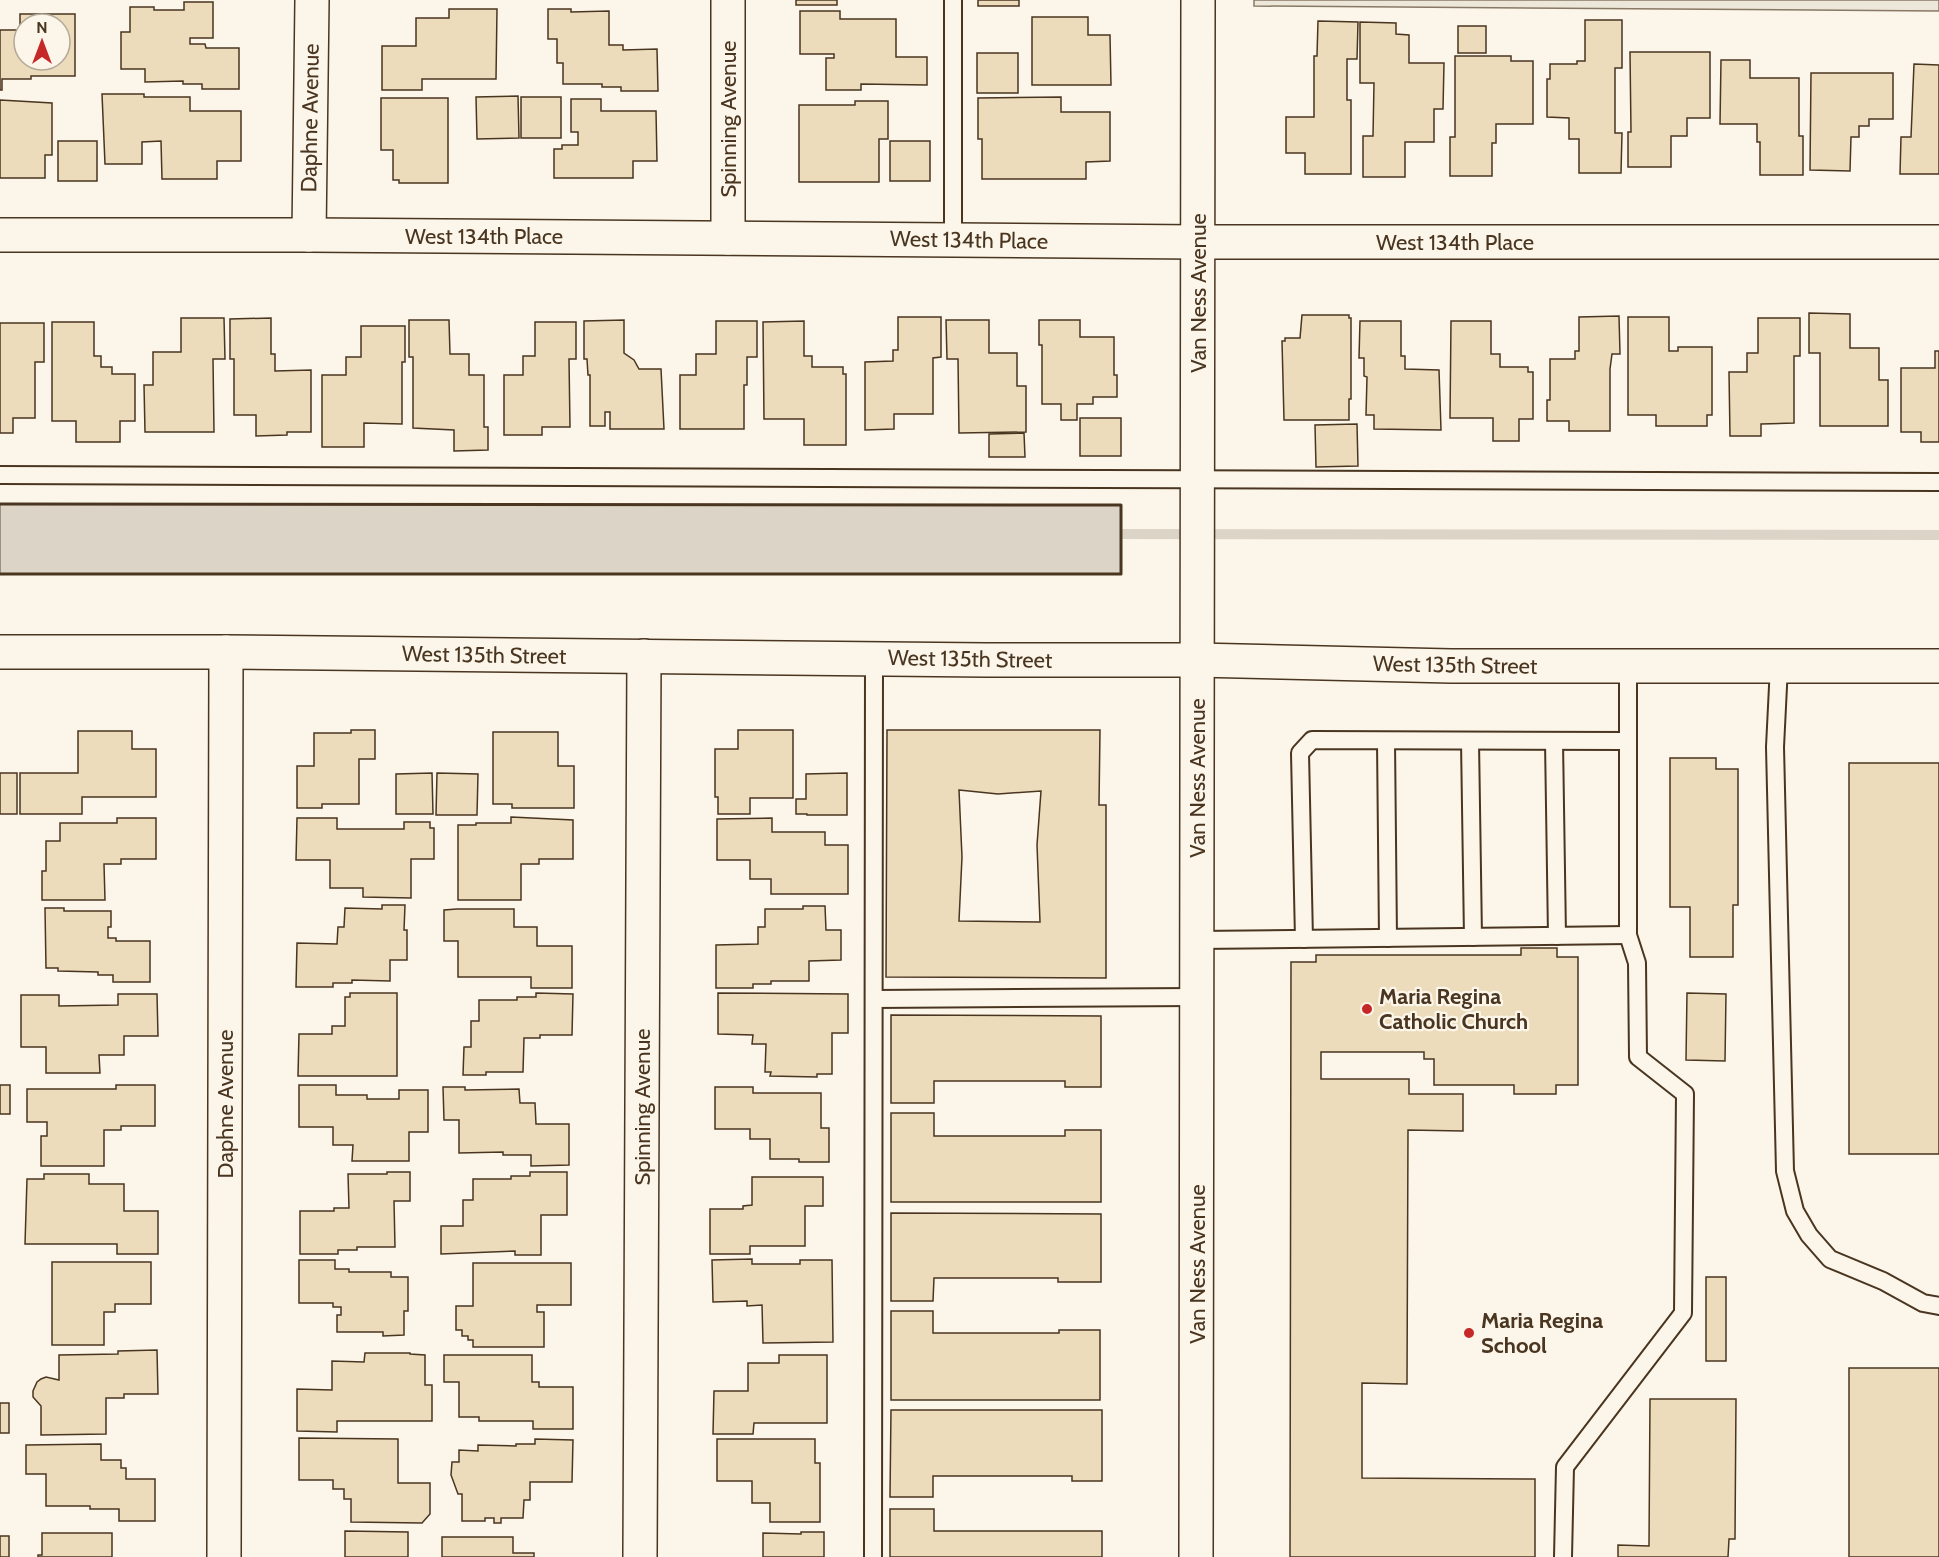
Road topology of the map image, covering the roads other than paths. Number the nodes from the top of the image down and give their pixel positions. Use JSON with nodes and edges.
{"nodes":[{"id":1,"x":312,"y":0,"type":"edge"},
{"id":2,"x":728,"y":0,"type":"edge"},
{"id":3,"x":953,"y":0,"type":"edge"},
{"id":4,"x":1198,"y":0,"type":"edge"},
{"id":5,"x":0,"y":235,"type":"edge"},
{"id":6,"x":309,"y":235,"type":"junction"},
{"id":7,"x":728,"y":238,"type":"junction"},
{"id":8,"x":953,"y":239,"type":"junction"},
{"id":9,"x":1198,"y":242,"type":"junction"},
{"id":10,"x":1939,"y":242,"type":"edge"},
{"id":11,"x":0,"y":475,"type":"edge"},
{"id":12,"x":1939,"y":482,"type":"edge"},
{"id":13,"x":1197,"y":493,"type":"junction"},
{"id":14,"x":0,"y":652,"type":"edge"},
{"id":15,"x":226,"y":652,"type":"junction"},
{"id":16,"x":644,"y":656,"type":"junction"},
{"id":17,"x":874,"y":657,"type":"junction"},
{"id":18,"x":1197,"y":660,"type":"junction"},
{"id":19,"x":1628,"y":666,"type":"junction"},
{"id":20,"x":1779,"y":666,"type":"junction"},
{"id":21,"x":1939,"y":666,"type":"edge"},
{"id":22,"x":1386,"y":741,"type":"junction"},
{"id":23,"x":1470,"y":741,"type":"junction"},
{"id":24,"x":1554,"y":741,"type":"junction"},
{"id":25,"x":1628,"y":741,"type":"junction"},
{"id":26,"x":1628,"y":935,"type":"junction"},
{"id":27,"x":1557,"y":936,"type":"junction"},
{"id":28,"x":1473,"y":937,"type":"junction"},
{"id":29,"x":1388,"y":938,"type":"junction"},
{"id":30,"x":1304,"y":939,"type":"junction"},
{"id":31,"x":1197,"y":940,"type":"junction"},
{"id":32,"x":1197,"y":998,"type":"junction"},
{"id":33,"x":874,"y":999,"type":"junction"},
{"id":34,"x":1939,"y":1306,"type":"edge"},
{"id":35,"x":224,"y":1557,"type":"edge"},
{"id":36,"x":640,"y":1557,"type":"edge"},
{"id":37,"x":873,"y":1557,"type":"edge"},
{"id":38,"x":1196,"y":1557,"type":"edge"},
{"id":39,"x":1563,"y":1557,"type":"edge"}],
"edges":[{"from":1,"to":6,"type":"street","name":"Daphne Avenue"},
{"from":2,"to":7,"type":"street","name":"Spinning Avenue"},
{"from":3,"to":8,"type":"lane"},
{"from":4,"to":9,"type":"street","name":"Van Ness Avenue"},
{"from":5,"to":6,"type":"street","name":"West 134th Place"},
{"from":6,"to":7,"type":"street","name":"West 134th Place"},
{"from":7,"to":8,"type":"street","name":"West 134th Place"},
{"from":8,"to":9,"type":"street","name":"West 134th Place"},
{"from":9,"to":10,"type":"street","name":"West 134th Place"},
{"from":9,"to":13,"type":"street","name":"Van Ness Avenue"},
{"from":11,"to":13,"type":"lane"},
{"from":12,"to":13,"type":"lane"},
{"from":13,"to":18,"type":"street","name":"Van Ness Avenue"},
{"from":14,"to":15,"type":"street","name":"West 135th Street"},
{"from":15,"to":16,"type":"street","name":"West 135th Street"},
{"from":15,"to":35,"type":"street","name":"Daphne Avenue"},
{"from":16,"to":17,"type":"street","name":"West 135th Street"},
{"from":16,"to":36,"type":"street","name":"Spinning Avenue"},
{"from":17,"to":18,"type":"street","name":"West 135th Street"},
{"from":17,"to":33,"type":"lane"},
{"from":18,"to":19,"type":"street","name":"West 135th Street"},
{"from":18,"to":31,"type":"street","name":"Van Ness Avenue"},
{"from":19,"to":20,"type":"street","name":"West 135th Street"},
{"from":19,"to":25,"type":"lane"},
{"from":20,"to":21,"type":"street","name":"West 135th Street"},
{"from":20,"to":34,"type":"lane"},
{"from":22,"to":23,"type":"lane"},
{"from":22,"to":29,"type":"lane"},
{"from":22,"to":30,"type":"lane"},
{"from":23,"to":24,"type":"lane"},
{"from":23,"to":28,"type":"lane"},
{"from":24,"to":25,"type":"lane"},
{"from":24,"to":27,"type":"lane"},
{"from":25,"to":26,"type":"lane"},
{"from":26,"to":27,"type":"lane"},
{"from":26,"to":39,"type":"lane"},
{"from":27,"to":28,"type":"lane"},
{"from":28,"to":29,"type":"lane"},
{"from":29,"to":30,"type":"lane"},
{"from":30,"to":31,"type":"lane"},
{"from":31,"to":32,"type":"street","name":"Van Ness Avenue"},
{"from":32,"to":33,"type":"lane"},
{"from":32,"to":38,"type":"street","name":"Van Ness Avenue"},
{"from":33,"to":37,"type":"lane"}]}
